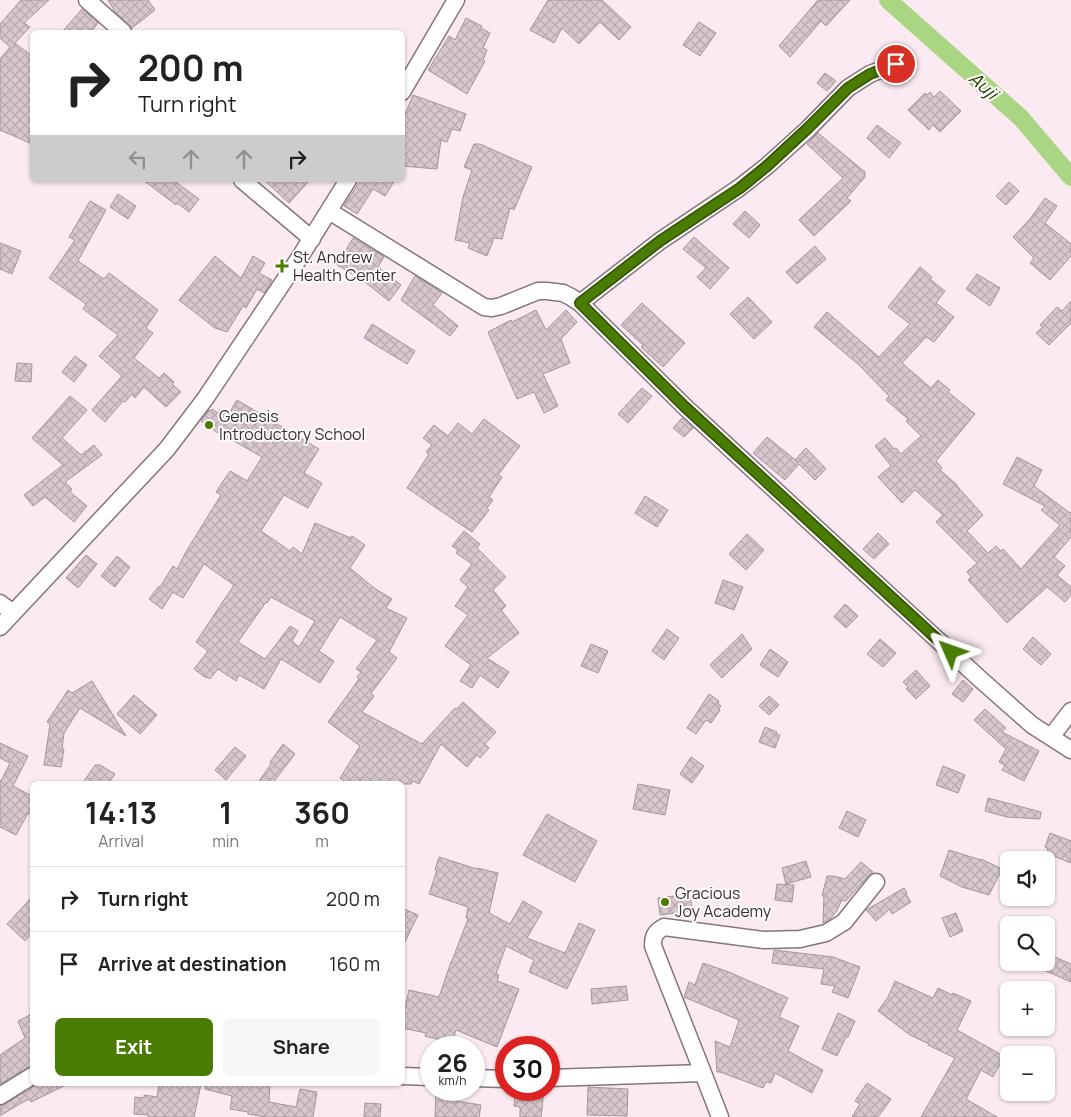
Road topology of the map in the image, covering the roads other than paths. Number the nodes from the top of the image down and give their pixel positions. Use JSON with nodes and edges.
{"nodes":[{"id":1,"x":88,"y":0,"type":"edge"},
{"id":2,"x":456,"y":0,"type":"edge"},
{"id":3,"x":121,"y":30,"type":"edge"},
{"id":4,"x":896,"y":64,"type":"dead end"},
{"id":5,"x":405,"y":87,"type":"edge"},
{"id":6,"x":244,"y":182,"type":"edge"},
{"id":7,"x":347,"y":182,"type":"edge"},
{"id":8,"x":329,"y":211,"type":"junction"},
{"id":9,"x":312,"y":239,"type":"junction"},
{"id":10,"x":580,"y":303,"type":"junction"},
{"id":11,"x":7,"y":608,"type":"edge"},
{"id":12,"x":0,"y":627,"type":"edge"},
{"id":13,"x":1071,"y":711,"type":"edge"},
{"id":14,"x":1051,"y":737,"type":"junction"},
{"id":15,"x":1071,"y":750,"type":"edge"},
{"id":16,"x":876,"y":882,"type":"dead end"},
{"id":17,"x":704,"y":1072,"type":"junction"},
{"id":18,"x":405,"y":1076,"type":"edge"},
{"id":19,"x":30,"y":1077,"type":"edge"},
{"id":20,"x":420,"y":1077,"type":"edge"},
{"id":21,"x":560,"y":1078,"type":"edge"},
{"id":22,"x":0,"y":1096,"type":"edge"},
{"id":23,"x":720,"y":1117,"type":"edge"}],
"edges":[{"from":1,"to":3,"type":"street"},
{"from":2,"to":5,"type":"street"},
{"from":4,"to":10,"type":"street"},
{"from":6,"to":9,"type":"street"},
{"from":7,"to":8,"type":"street"},
{"from":8,"to":9,"type":"street"},
{"from":8,"to":10,"type":"street"},
{"from":9,"to":11,"type":"street"},
{"from":10,"to":14,"type":"street"},
{"from":11,"to":12,"type":"street"},
{"from":13,"to":14,"type":"street"},
{"from":14,"to":15,"type":"street"},
{"from":16,"to":17,"type":"street"},
{"from":17,"to":21,"type":"street"},
{"from":17,"to":23,"type":"street"},
{"from":18,"to":20,"type":"street"},
{"from":19,"to":22,"type":"street"}]}
